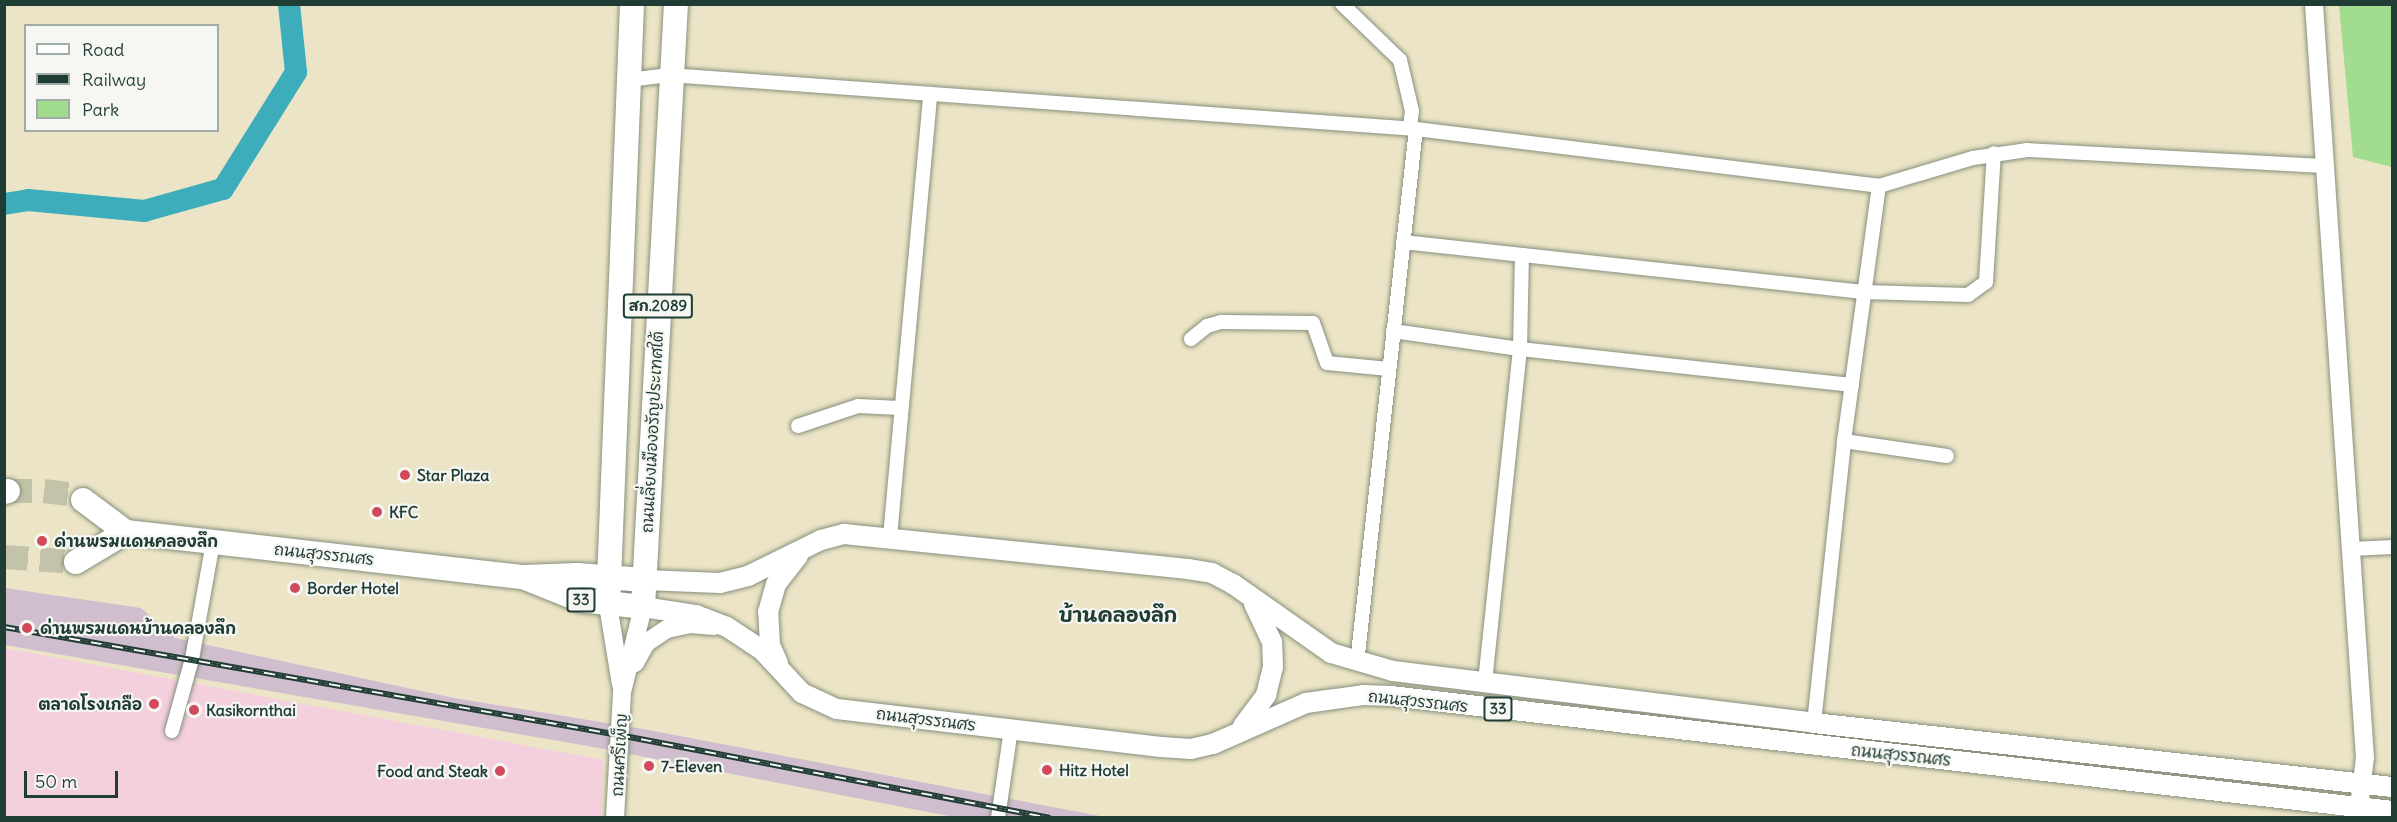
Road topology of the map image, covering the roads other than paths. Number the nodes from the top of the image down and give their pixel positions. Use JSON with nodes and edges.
{"nodes":[{"id":1,"x":632,"y":4,"type":"edge"},
{"id":2,"x":676,"y":4,"type":"edge"},
{"id":3,"x":1342,"y":4,"type":"edge"},
{"id":4,"x":2314,"y":4,"type":"edge"},
{"id":5,"x":669,"y":75,"type":"junction"},
{"id":6,"x":629,"y":80,"type":"junction"},
{"id":7,"x":930,"y":94,"type":"junction"},
{"id":8,"x":1413,"y":129,"type":"junction"},
{"id":9,"x":1994,"y":153,"type":"junction"},
{"id":10,"x":2326,"y":166,"type":"junction"},
{"id":11,"x":1879,"y":186,"type":"junction"},
{"id":12,"x":1403,"y":242,"type":"junction"},
{"id":13,"x":1522,"y":255,"type":"junction"},
{"id":14,"x":1863,"y":292,"type":"junction"},
{"id":15,"x":1393,"y":331,"type":"junction"},
{"id":16,"x":1191,"y":339,"type":"dead end"},
{"id":17,"x":1520,"y":349,"type":"junction"},
{"id":18,"x":1389,"y":369,"type":"junction"},
{"id":19,"x":1852,"y":385,"type":"junction"},
{"id":20,"x":900,"y":408,"type":"junction"},
{"id":21,"x":798,"y":426,"type":"dead end"},
{"id":22,"x":1844,"y":441,"type":"junction"},
{"id":23,"x":1947,"y":456,"type":"dead end"},
{"id":24,"x":83,"y":500,"type":"tunnel mouth"},
{"id":25,"x":126,"y":532,"type":"junction"},
{"id":26,"x":890,"y":537,"type":"junction"},
{"id":27,"x":213,"y":542,"type":"junction"},
{"id":28,"x":2392,"y":547,"type":"edge"},
{"id":29,"x":805,"y":549,"type":"junction"},
{"id":30,"x":2351,"y":549,"type":"junction"},
{"id":31,"x":76,"y":562,"type":"tunnel mouth"},
{"id":32,"x":523,"y":577,"type":"junction"},
{"id":33,"x":609,"y":577,"type":"junction"},
{"id":34,"x":645,"y":580,"type":"junction"},
{"id":35,"x":1242,"y":591,"type":"junction"},
{"id":36,"x":608,"y":605,"type":"junction"},
{"id":37,"x":643,"y":607,"type":"junction"},
{"id":38,"x":727,"y":627,"type":"junction"},
{"id":39,"x":1357,"y":663,"type":"junction"},
{"id":40,"x":780,"y":669,"type":"junction"},
{"id":41,"x":1485,"y":682,"type":"junction"},
{"id":42,"x":622,"y":692,"type":"junction"},
{"id":43,"x":1814,"y":723,"type":"junction"},
{"id":44,"x":1011,"y":729,"type":"junction"},
{"id":45,"x":172,"y":731,"type":"dead end"},
{"id":46,"x":1237,"y":731,"type":"junction"},
{"id":47,"x":2362,"y":783,"type":"junction"},
{"id":48,"x":2392,"y":787,"type":"edge"},
{"id":49,"x":2359,"y":807,"type":"junction"},
{"id":50,"x":2392,"y":811,"type":"edge"},
{"id":51,"x":615,"y":818,"type":"edge"},
{"id":52,"x":998,"y":818,"type":"edge"}],
"edges":[{"from":1,"to":6,"type":"highway","number":"สก.2089"},
{"from":2,"to":5,"type":"highway","name":"ถนนเลี่ยงเมืองอรัญประเทศใต้","number":"สก.2089"},
{"from":3,"to":8,"type":"street"},
{"from":4,"to":10,"type":"main road"},
{"from":5,"to":6,"type":"street"},
{"from":5,"to":7,"type":"street"},
{"from":5,"to":34,"type":"highway","name":"ถนนเลี่ยงเมืองอรัญประเทศใต้","number":"สก.2089"},
{"from":6,"to":33,"type":"highway","number":"สก.2089"},
{"from":7,"to":8,"type":"street"},
{"from":7,"to":20,"type":"street"},
{"from":8,"to":11,"type":"street"},
{"from":8,"to":12,"type":"street"},
{"from":9,"to":10,"type":"street"},
{"from":9,"to":11,"type":"street"},
{"from":9,"to":14,"type":"street"},
{"from":10,"to":30,"type":"main road"},
{"from":11,"to":14,"type":"street"},
{"from":12,"to":13,"type":"street"},
{"from":12,"to":15,"type":"street"},
{"from":13,"to":14,"type":"street"},
{"from":13,"to":17,"type":"street"},
{"from":14,"to":19,"type":"street"},
{"from":15,"to":17,"type":"street"},
{"from":15,"to":18,"type":"street"},
{"from":16,"to":18,"type":"street"},
{"from":17,"to":19,"type":"street"},
{"from":17,"to":41,"type":"street"},
{"from":18,"to":39,"type":"street"},
{"from":19,"to":22,"type":"street"},
{"from":20,"to":21,"type":"street"},
{"from":20,"to":26,"type":"street"},
{"from":22,"to":23,"type":"street"},
{"from":22,"to":43,"type":"street"},
{"from":24,"to":25,"type":"highway"},
{"from":25,"to":27,"type":"highway","name":"ถนนสุวรรณศร"},
{"from":25,"to":31,"type":"highway"},
{"from":26,"to":29,"type":"main road","name":"ถนนสุวรรณศร","number":"33"},
{"from":26,"to":35,"type":"main road","name":"ถนนสุวรรณศร","number":"33"},
{"from":27,"to":32,"type":"highway","name":"ถนนสุวรรณศร"},
{"from":27,"to":45,"type":"street"},
{"from":28,"to":30,"type":"street"},
{"from":29,"to":34,"type":"main road","name":"ถนนสุวรรณศร","number":"33"},
{"from":29,"to":40,"type":"main road"},
{"from":30,"to":47,"type":"main road"},
{"from":32,"to":33,"type":"highway","name":"ถนนสุวรรณศร","number":"33"},
{"from":32,"to":36,"type":"highway","name":"ถนนสุวรรณศร","number":"33"},
{"from":33,"to":34,"type":"highway","name":"ถนนสุวรรณศร","number":"33"},
{"from":33,"to":36,"type":"highway","number":"สก.2089"},
{"from":34,"to":37,"type":"highway","name":"ถนนเลี่ยงเมืองอรัญประเทศใต้","number":"สก.2089"},
{"from":35,"to":39,"type":"main road","name":"ถนนสุวรรณศร","number":"33"},
{"from":35,"to":46,"type":"main road"},
{"from":36,"to":37,"type":"highway","name":"ถนนสุวรรณศร","number":"33"},
{"from":36,"to":42,"type":"main road","name":"ถนนศรีเพ็ญ"},
{"from":37,"to":38,"type":"main road","name":"ถนนสุวรรณศร","number":"33"},
{"from":37,"to":42,"type":"main road","name":"ถนนศรีเพ็ญ"},
{"from":38,"to":40,"type":"main road","name":"ถนนสุวรรณศร","number":"33"},
{"from":38,"to":42,"type":"main road"},
{"from":39,"to":41,"type":"main road","name":"ถนนสุวรรณศร","number":"33"},
{"from":40,"to":44,"type":"main road","name":"ถนนสุวรรณศร","number":"33"},
{"from":41,"to":43,"type":"main road","name":"ถนนสุวรรณศร","number":"33"},
{"from":42,"to":51,"type":"main road","name":"ถนนศรีเพ็ญ"},
{"from":43,"to":47,"type":"main road","name":"ถนนสุวรรณศร","number":"33"},
{"from":44,"to":46,"type":"main road","name":"ถนนสุวรรณศร","number":"33"},
{"from":44,"to":52,"type":"street"},
{"from":46,"to":49,"type":"main road","name":"ถนนสุวรรณศร","number":"33"},
{"from":47,"to":48,"type":"main road","name":"ถนนสุวรรณศร","number":"33"},
{"from":47,"to":49,"type":"main road"},
{"from":49,"to":50,"type":"main road","name":"ถนนสุวรรณศร","number":"33"}]}
